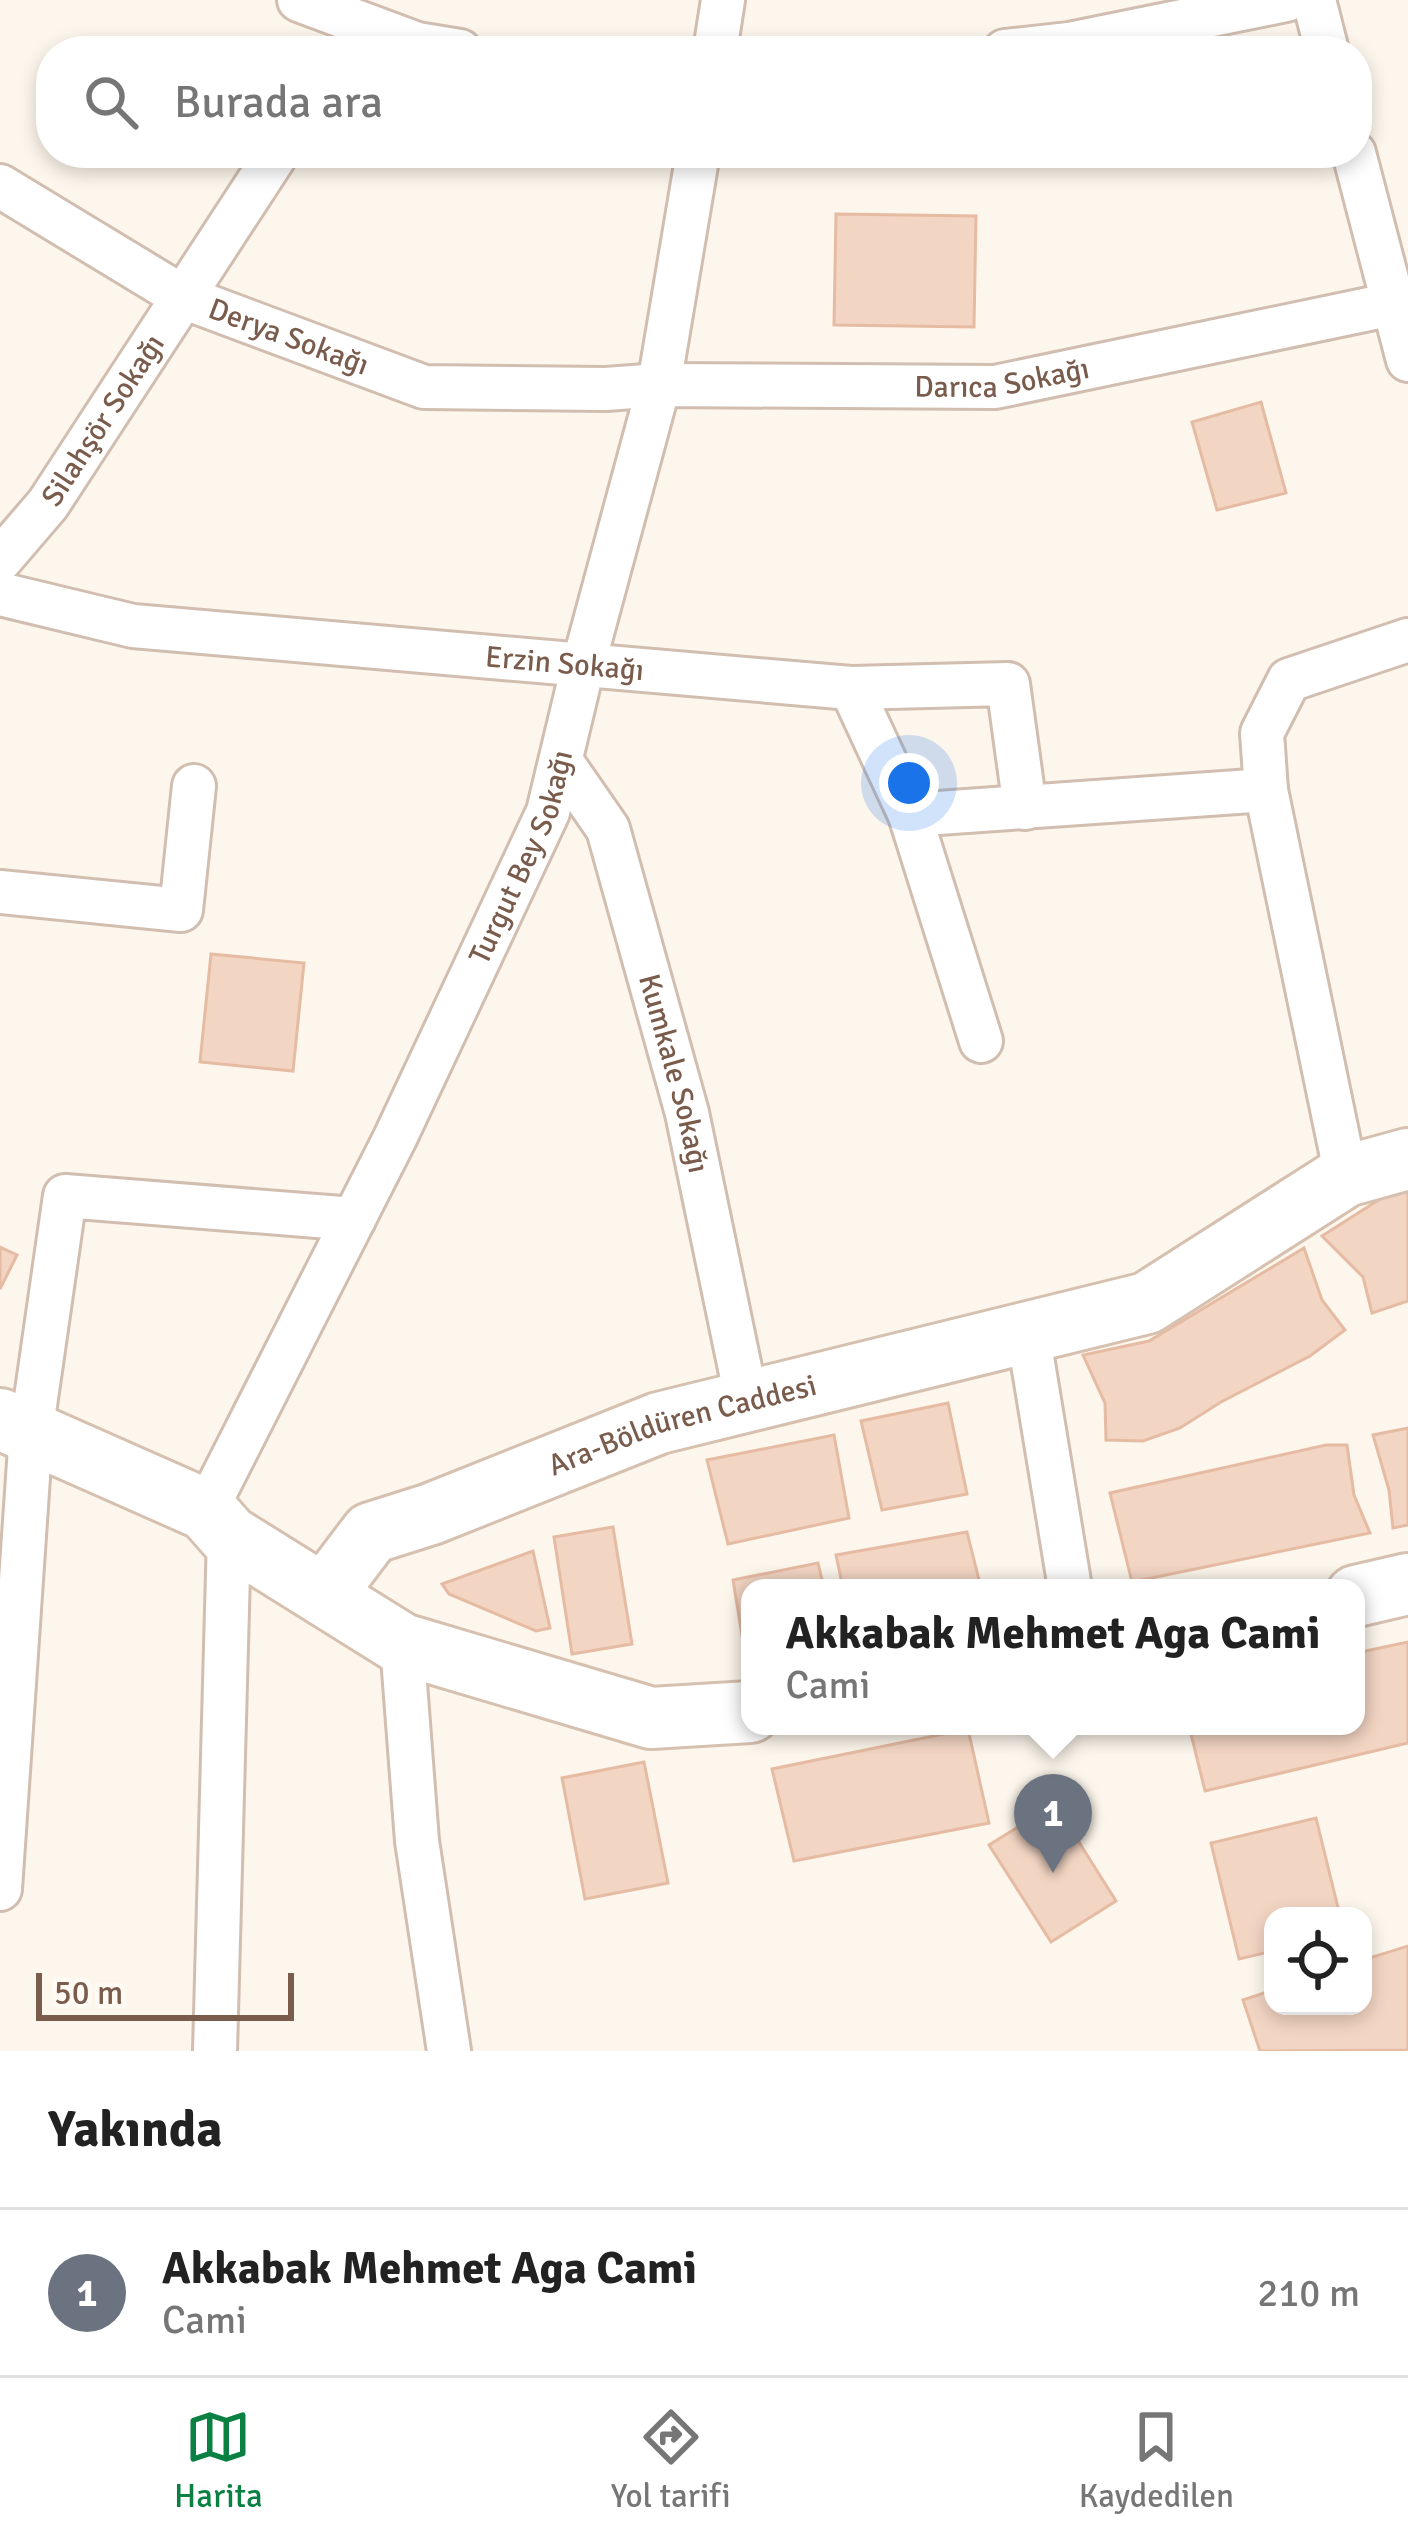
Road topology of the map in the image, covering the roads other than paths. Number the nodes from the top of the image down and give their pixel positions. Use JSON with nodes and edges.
{"nodes":[{"id":1,"x":299,"y":0,"type":"edge"},
{"id":2,"x":723,"y":0,"type":"edge"},
{"id":3,"x":1286,"y":0,"type":"edge"},
{"id":4,"x":1314,"y":0,"type":"edge"},
{"id":5,"x":361,"y":25,"type":"edge"},
{"id":6,"x":393,"y":36,"type":"edge"},
{"id":7,"x":717,"y":36,"type":"edge"},
{"id":8,"x":1108,"y":36,"type":"edge"},
{"id":9,"x":1323,"y":36,"type":"edge"},
{"id":10,"x":267,"y":168,"type":"edge"},
{"id":11,"x":695,"y":168,"type":"edge"},
{"id":12,"x":1358,"y":168,"type":"edge"},
{"id":13,"x":0,"y":186,"type":"edge"},
{"id":14,"x":183,"y":297,"type":"junction"},
{"id":15,"x":1393,"y":304,"type":"junction"},
{"id":16,"x":1408,"y":361,"type":"edge"},
{"id":17,"x":659,"y":385,"type":"junction"},
{"id":18,"x":606,"y":389,"type":"joint"},
{"id":19,"x":0,"y":560,"type":"edge"},
{"id":20,"x":0,"y":594,"type":"edge"},
{"id":21,"x":1408,"y":640,"type":"edge"},
{"id":22,"x":583,"y":666,"type":"junction"},
{"id":23,"x":851,"y":688,"type":"junction"},
{"id":24,"x":560,"y":761,"type":"junction"},
{"id":25,"x":194,"y":786,"type":"dead end"},
{"id":26,"x":1266,"y":790,"type":"junction"},
{"id":27,"x":1025,"y":808,"type":"junction"},
{"id":28,"x":910,"y":815,"type":"junction"},
{"id":29,"x":0,"y":892,"type":"edge"},
{"id":30,"x":981,"y":1041,"type":"dead end"},
{"id":31,"x":1408,"y":1159,"type":"edge"},
{"id":32,"x":1346,"y":1176,"type":"junction"},
{"id":33,"x":354,"y":1219,"type":"junction"},
{"id":34,"x":1028,"y":1333,"type":"junction"},
{"id":35,"x":746,"y":1402,"type":"junction"},
{"id":36,"x":16,"y":1426,"type":"edge"},
{"id":37,"x":218,"y":1523,"type":"junction"},
{"id":38,"x":1069,"y":1579,"type":"edge"},
{"id":39,"x":1408,"y":1584,"type":"edge"},
{"id":40,"x":1365,"y":1594,"type":"edge"},
{"id":41,"x":324,"y":1595,"type":"junction"},
{"id":42,"x":402,"y":1644,"type":"junction"},
{"id":43,"x":741,"y":1713,"type":"edge"},
{"id":44,"x":0,"y":1889,"type":"edge"},
{"id":45,"x":215,"y":2051,"type":"edge"},
{"id":46,"x":449,"y":2051,"type":"edge"}],
"edges":[{"from":1,"to":5,"type":"street"},
{"from":2,"to":7,"type":"street"},
{"from":3,"to":8,"type":"street"},
{"from":4,"to":9,"type":"street"},
{"from":5,"to":6,"type":"street"},
{"from":10,"to":14,"type":"street","name":"Silahşör Sokağı"},
{"from":11,"to":17,"type":"street","name":"Turgut Bey Sokağı"},
{"from":12,"to":15,"type":"street"},
{"from":13,"to":14,"type":"street","name":"Derya Sokağı"},
{"from":14,"to":18,"type":"street","name":"Derya Sokağı"},
{"from":14,"to":19,"type":"street","name":"Silahşör Sokağı"},
{"from":15,"to":16,"type":"street"},
{"from":15,"to":17,"type":"street","name":"Darıca Sokağı"},
{"from":17,"to":18,"type":"street","name":"Darıca Sokağı"},
{"from":17,"to":22,"type":"street","name":"Turgut Bey Sokağı"},
{"from":20,"to":22,"type":"street","name":"Erzin Sokağı"},
{"from":21,"to":26,"type":"street"},
{"from":22,"to":23,"type":"street","name":"Erzin Sokağı"},
{"from":22,"to":24,"type":"street","name":"Turgut Bey Sokağı"},
{"from":23,"to":27,"type":"street","name":"Erzin Sokağı"},
{"from":23,"to":28,"type":"street"},
{"from":24,"to":33,"type":"street","name":"Turgut Bey Sokağı"},
{"from":24,"to":35,"type":"street","name":"Kumkale Sokağı"},
{"from":25,"to":29,"type":"street"},
{"from":26,"to":27,"type":"street"},
{"from":26,"to":32,"type":"street"},
{"from":27,"to":28,"type":"street"},
{"from":28,"to":30,"type":"street"},
{"from":31,"to":32,"type":"street","name":"Ara-Böldüren Caddesi"},
{"from":32,"to":34,"type":"street","name":"Ara-Böldüren Caddesi"},
{"from":33,"to":36,"type":"street"},
{"from":33,"to":37,"type":"street","name":"Turgut Bey Sokağı"},
{"from":34,"to":35,"type":"street","name":"Ara-Böldüren Caddesi"},
{"from":34,"to":38,"type":"street"},
{"from":35,"to":41,"type":"street","name":"Ara-Böldüren Caddesi"},
{"from":36,"to":37,"type":"street"},
{"from":36,"to":44,"type":"street"},
{"from":37,"to":41,"type":"street"},
{"from":37,"to":45,"type":"street"},
{"from":39,"to":40,"type":"street"},
{"from":41,"to":42,"type":"street"},
{"from":42,"to":43,"type":"street"},
{"from":42,"to":46,"type":"street"}]}
